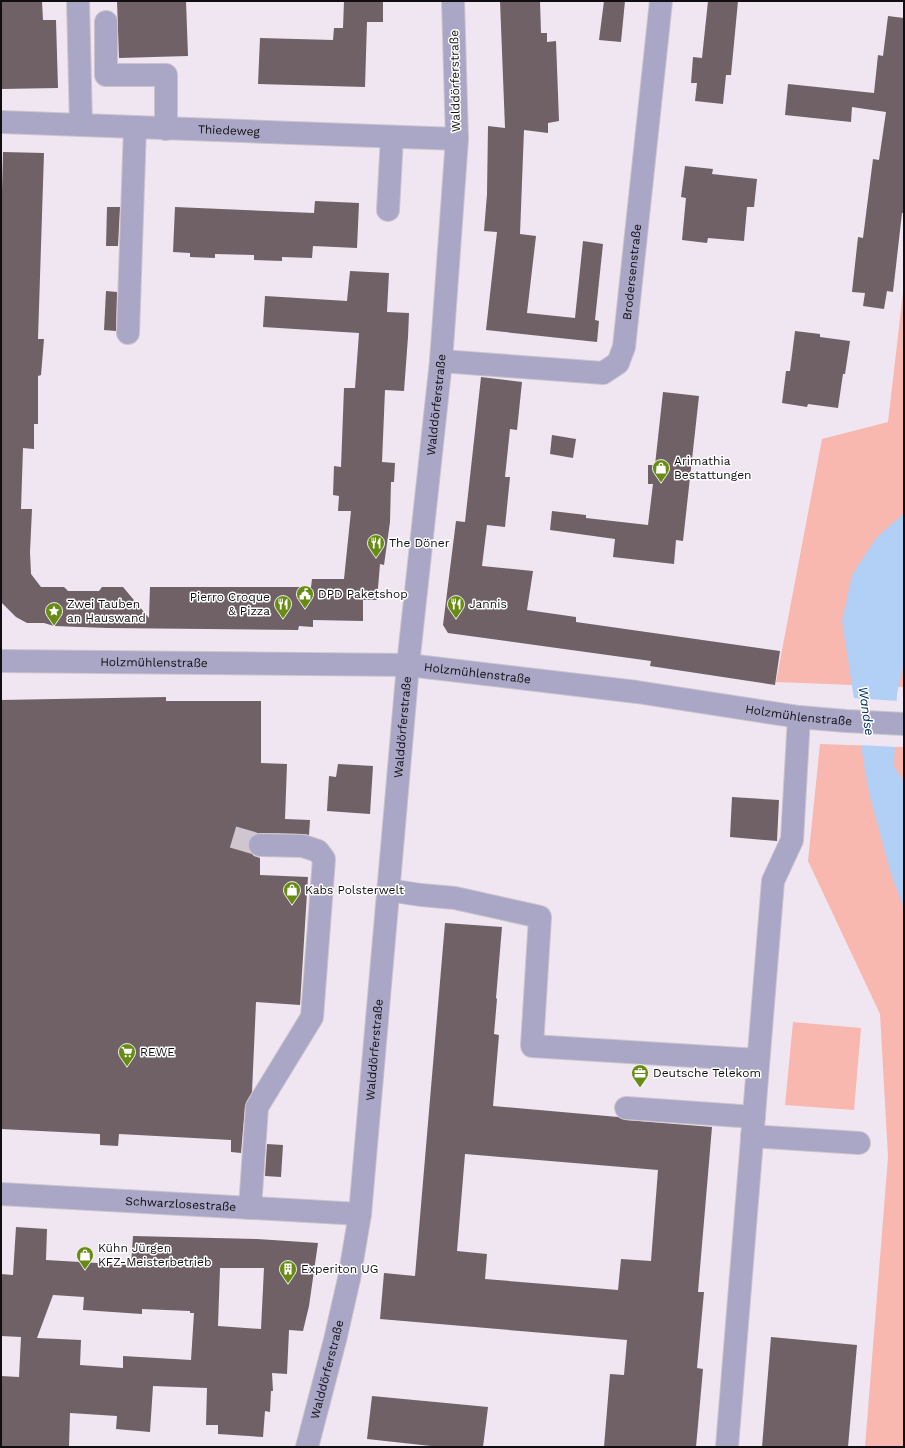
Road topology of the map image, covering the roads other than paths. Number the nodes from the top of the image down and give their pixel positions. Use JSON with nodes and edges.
{"nodes":[{"id":1,"x":78,"y":1,"type":"edge"},
{"id":2,"x":454,"y":1,"type":"edge"},
{"id":3,"x":660,"y":1,"type":"edge"},
{"id":4,"x":106,"y":22,"type":"dead end"},
{"id":5,"x":1,"y":122,"type":"edge"},
{"id":6,"x":81,"y":125,"type":"junction"},
{"id":7,"x":128,"y":127,"type":"junction"},
{"id":8,"x":166,"y":129,"type":"junction"},
{"id":9,"x":392,"y":137,"type":"junction"},
{"id":10,"x":457,"y":139,"type":"junction"},
{"id":11,"x":119,"y":187,"type":"dead end"},
{"id":12,"x":388,"y":210,"type":"dead end"},
{"id":13,"x":128,"y":333,"type":"dead end"},
{"id":14,"x":441,"y":361,"type":"junction"},
{"id":15,"x":1,"y":661,"type":"edge"},
{"id":16,"x":408,"y":665,"type":"junction"},
{"id":17,"x":799,"y":717,"type":"junction"},
{"id":18,"x":903,"y":724,"type":"edge"},
{"id":19,"x":260,"y":845,"type":"tunnel mouth"},
{"id":20,"x":388,"y":890,"type":"junction"},
{"id":21,"x":758,"y":1060,"type":"junction"},
{"id":22,"x":626,"y":1108,"type":"dead end"},
{"id":23,"x":753,"y":1126,"type":"junction"},
{"id":24,"x":859,"y":1143,"type":"dead end"},
{"id":25,"x":1,"y":1194,"type":"edge"},
{"id":26,"x":250,"y":1208,"type":"junction"},
{"id":27,"x":360,"y":1214,"type":"junction"},
{"id":28,"x":307,"y":1447,"type":"edge"},
{"id":29,"x":727,"y":1447,"type":"edge"}],
"edges":[{"from":1,"to":6,"type":"street"},
{"from":2,"to":10,"type":"street","name":"Walddörferstraße"},
{"from":3,"to":14,"type":"street","name":"Brodersenstraße"},
{"from":4,"to":8,"type":"street"},
{"from":5,"to":6,"type":"street","name":"Thiedeweg"},
{"from":6,"to":7,"type":"street","name":"Thiedeweg"},
{"from":7,"to":8,"type":"street","name":"Thiedeweg"},
{"from":7,"to":11,"type":"street"},
{"from":7,"to":13,"type":"street"},
{"from":8,"to":9,"type":"street","name":"Thiedeweg"},
{"from":9,"to":10,"type":"street","name":"Thiedeweg"},
{"from":9,"to":12,"type":"street"},
{"from":10,"to":14,"type":"street","name":"Walddörferstraße"},
{"from":14,"to":16,"type":"street","name":"Walddörferstraße"},
{"from":15,"to":16,"type":"street","name":"Holzmühlenstraße"},
{"from":16,"to":17,"type":"street","name":"Holzmühlenstraße"},
{"from":16,"to":20,"type":"street","name":"Walddörferstraße"},
{"from":17,"to":18,"type":"street","name":"Holzmühlenstraße"},
{"from":17,"to":21,"type":"street"},
{"from":19,"to":26,"type":"street"},
{"from":20,"to":21,"type":"street"},
{"from":20,"to":27,"type":"street","name":"Walddörferstraße"},
{"from":21,"to":23,"type":"street"},
{"from":22,"to":23,"type":"street"},
{"from":23,"to":24,"type":"street"},
{"from":23,"to":29,"type":"street"},
{"from":25,"to":26,"type":"street","name":"Schwarzlosestraße"},
{"from":26,"to":27,"type":"street","name":"Schwarzlosestraße"},
{"from":27,"to":28,"type":"street","name":"Walddörferstraße"}]}
